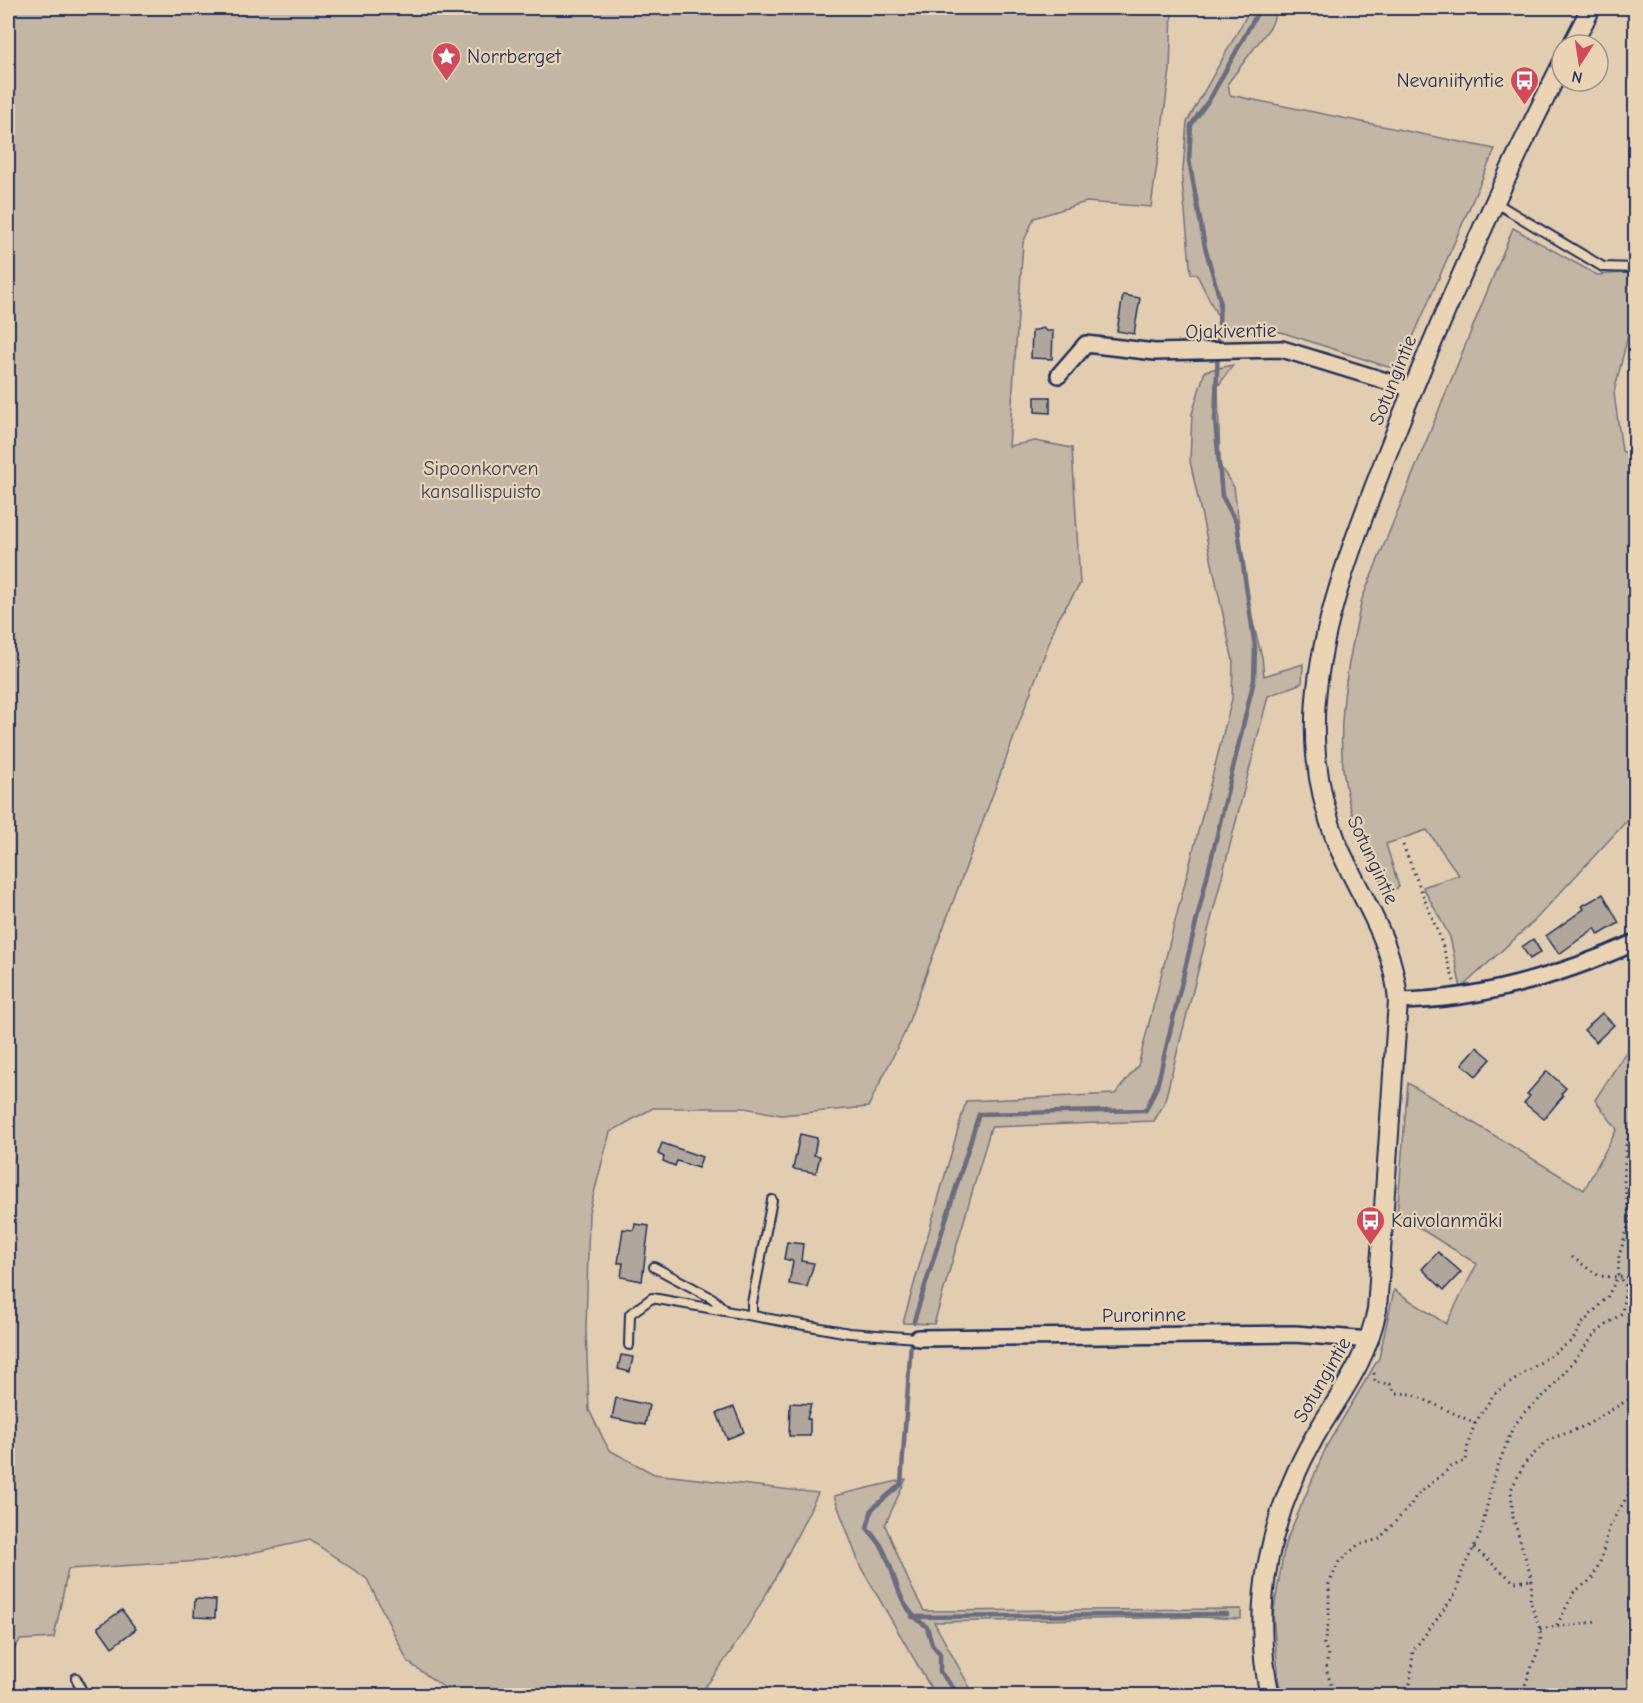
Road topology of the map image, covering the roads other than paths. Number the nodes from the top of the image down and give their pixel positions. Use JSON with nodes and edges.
{"nodes":[{"id":1,"x":1591,"y":8,"type":"edge"},
{"id":2,"x":1578,"y":33,"type":"edge"},
{"id":3,"x":1550,"y":89,"type":"edge"},
{"id":4,"x":1495,"y":202,"type":"junction"},
{"id":5,"x":1635,"y":268,"type":"edge"},
{"id":6,"x":1059,"y":375,"type":"dead end"},
{"id":7,"x":1412,"y":389,"type":"junction"},
{"id":8,"x":1635,"y":942,"type":"edge"},
{"id":9,"x":1398,"y":1001,"type":"junction"},
{"id":10,"x":772,"y":1200,"type":"dead end"},
{"id":11,"x":654,"y":1267,"type":"dead end"},
{"id":12,"x":724,"y":1310,"type":"junction"},
{"id":13,"x":752,"y":1315,"type":"junction"},
{"id":14,"x":918,"y":1338,"type":"joint"},
{"id":15,"x":1370,"y":1340,"type":"junction"},
{"id":16,"x":629,"y":1345,"type":"dead end"},
{"id":17,"x":76,"y":1678,"type":"dead end"},
{"id":18,"x":84,"y":1695,"type":"edge"},
{"id":19,"x":1270,"y":1695,"type":"edge"}],
"edges":[{"from":1,"to":2,"type":"street"},
{"from":3,"to":4,"type":"street","name":"Sotungintie"},
{"from":4,"to":5,"type":"lane"},
{"from":4,"to":7,"type":"street","name":"Sotungintie"},
{"from":6,"to":7,"type":"street","name":"Ojakiventie"},
{"from":7,"to":9,"type":"street","name":"Sotungintie"},
{"from":8,"to":9,"type":"street"},
{"from":9,"to":15,"type":"street","name":"Sotungintie"},
{"from":10,"to":13,"type":"lane"},
{"from":11,"to":12,"type":"lane"},
{"from":12,"to":13,"type":"lane"},
{"from":12,"to":16,"type":"lane"},
{"from":13,"to":14,"type":"lane"},
{"from":14,"to":15,"type":"street","name":"Purorinne"},
{"from":15,"to":19,"type":"street","name":"Sotungintie"},
{"from":17,"to":18,"type":"lane"}]}
